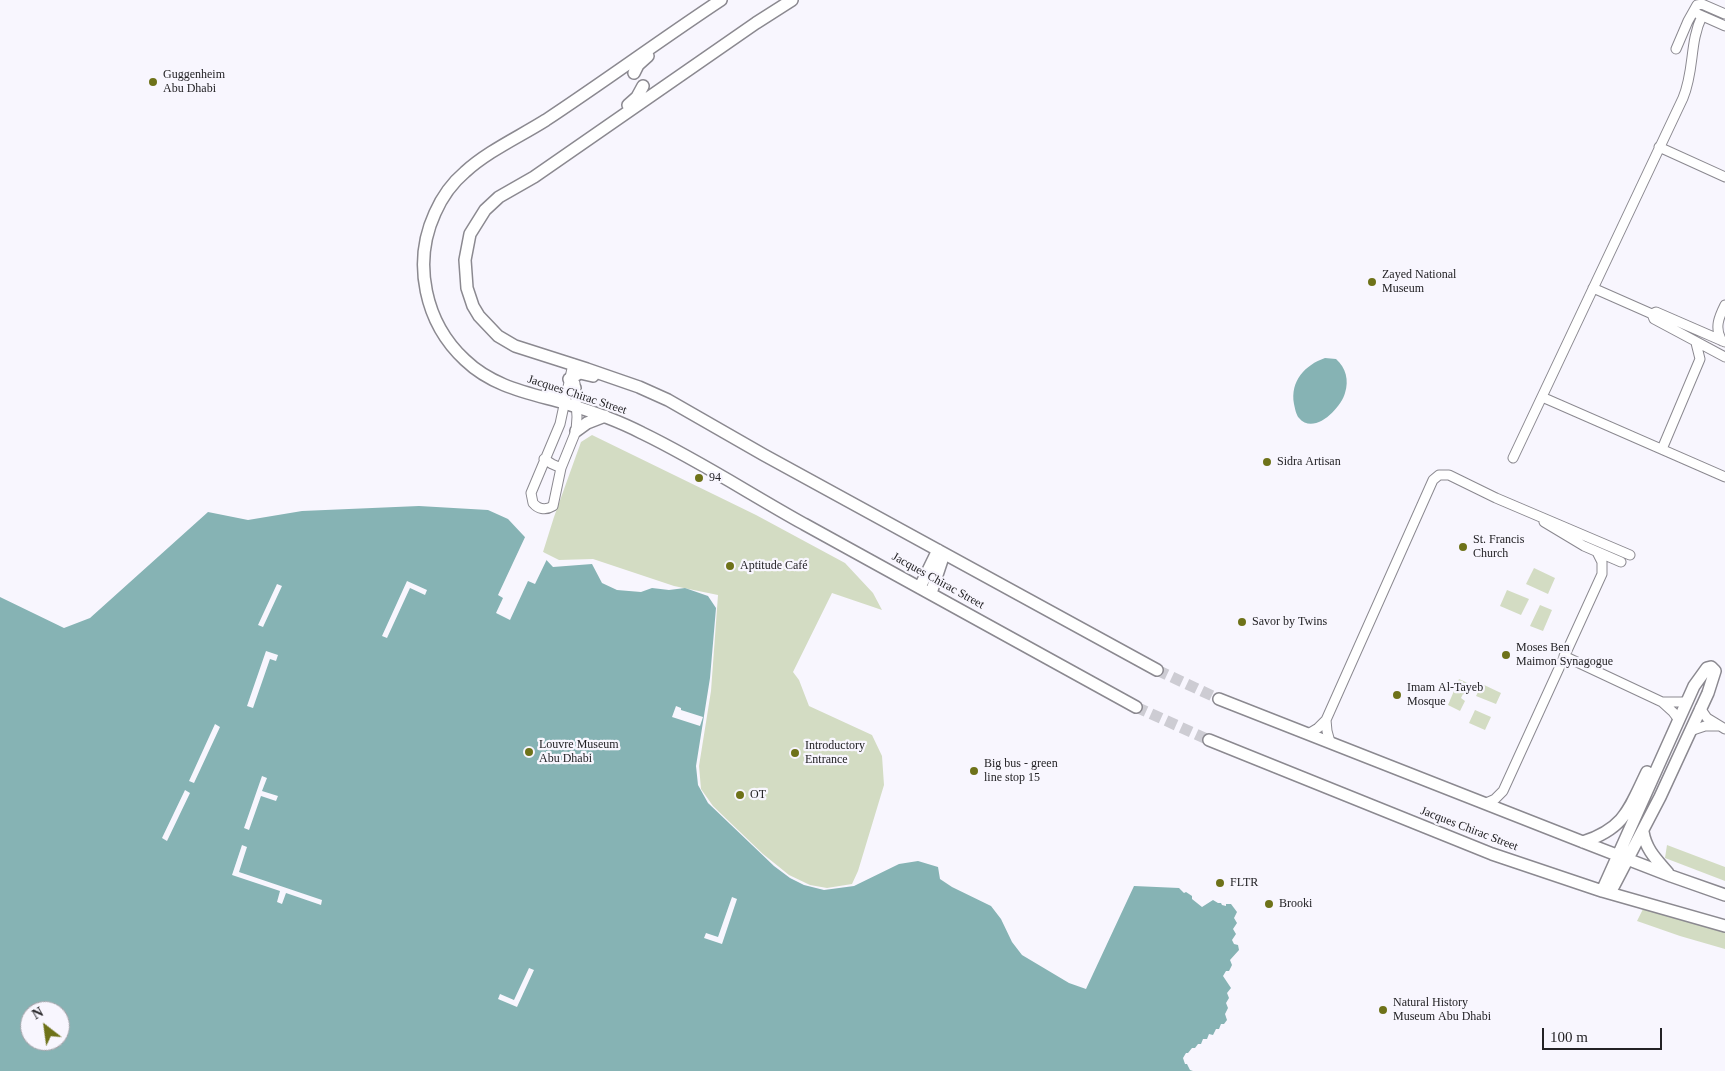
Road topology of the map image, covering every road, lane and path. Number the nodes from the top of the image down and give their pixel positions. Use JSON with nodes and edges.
{"nodes":[{"id":1,"x":792,"y":0,"type":"edge"},
{"id":2,"x":717,"y":2,"type":"edge"},
{"id":3,"x":1693,"y":12,"type":"junction"},
{"id":4,"x":1725,"y":14,"type":"edge"},
{"id":5,"x":1702,"y":16,"type":"junction"},
{"id":6,"x":1725,"y":26,"type":"edge"},
{"id":7,"x":1676,"y":49,"type":"dead end"},
{"id":8,"x":627,"y":64,"type":"junction"},
{"id":9,"x":634,"y":74,"type":"junction"},
{"id":10,"x":643,"y":86,"type":"junction"},
{"id":11,"x":650,"y":97,"type":"junction"},
{"id":12,"x":1660,"y":147,"type":"junction"},
{"id":13,"x":565,"y":155,"type":"junction"},
{"id":14,"x":1725,"y":177,"type":"edge"},
{"id":15,"x":1593,"y":288,"type":"junction"},
{"id":16,"x":1725,"y":305,"type":"edge"},
{"id":17,"x":1652,"y":314,"type":"junction"},
{"id":18,"x":1718,"y":320,"type":"junction"},
{"id":19,"x":1701,"y":332,"type":"junction"},
{"id":20,"x":1723,"y":342,"type":"edge"},
{"id":21,"x":1696,"y":343,"type":"junction"},
{"id":22,"x":1713,"y":352,"type":"junction"},
{"id":23,"x":1725,"y":357,"type":"edge"},
{"id":24,"x":1700,"y":359,"type":"junction"},
{"id":25,"x":572,"y":381,"type":"junction"},
{"id":26,"x":1542,"y":396,"type":"junction"},
{"id":27,"x":576,"y":407,"type":"junction"},
{"id":28,"x":605,"y":416,"type":"junction"},
{"id":29,"x":576,"y":431,"type":"junction"},
{"id":30,"x":1662,"y":449,"type":"junction"},
{"id":31,"x":1513,"y":458,"type":"dead end"},
{"id":32,"x":544,"y":459,"type":"junction"},
{"id":33,"x":561,"y":468,"type":"junction"},
{"id":34,"x":1725,"y":477,"type":"edge"},
{"id":35,"x":1532,"y":513,"type":"junction"},
{"id":36,"x":941,"y":552,"type":"junction"},
{"id":37,"x":1597,"y":552,"type":"junction"},
{"id":38,"x":1630,"y":555,"type":"dead end"},
{"id":39,"x":1602,"y":574,"type":"junction"},
{"id":40,"x":920,"y":587,"type":"junction"},
{"id":41,"x":931,"y":593,"type":"junction"},
{"id":42,"x":1564,"y":656,"type":"junction"},
{"id":43,"x":1157,"y":670,"type":"tunnel mouth"},
{"id":44,"x":1219,"y":699,"type":"tunnel mouth"},
{"id":45,"x":1662,"y":702,"type":"junction"},
{"id":46,"x":1687,"y":702,"type":"junction"},
{"id":47,"x":1136,"y":708,"type":"tunnel mouth"},
{"id":48,"x":1700,"y":708,"type":"junction"},
{"id":49,"x":1326,"y":720,"type":"junction"},
{"id":50,"x":1679,"y":720,"type":"junction"},
{"id":51,"x":1721,"y":728,"type":"edge"},
{"id":52,"x":1690,"y":731,"type":"junction"},
{"id":53,"x":1308,"y":734,"type":"junction"},
{"id":54,"x":1209,"y":740,"type":"tunnel mouth"},
{"id":55,"x":1330,"y":742,"type":"junction"},
{"id":56,"x":1664,"y":753,"type":"junction"},
{"id":57,"x":1503,"y":791,"type":"junction"},
{"id":58,"x":1486,"y":803,"type":"junction"},
{"id":59,"x":1506,"y":811,"type":"junction"},
{"id":60,"x":1643,"y":832,"type":"junction"},
{"id":61,"x":1583,"y":842,"type":"junction"},
{"id":62,"x":1623,"y":857,"type":"junction"},
{"id":63,"x":1671,"y":876,"type":"junction"},
{"id":64,"x":1606,"y":892,"type":"junction"},
{"id":65,"x":1725,"y":895,"type":"edge"},
{"id":66,"x":1725,"y":926,"type":"edge"}],
"edges":[{"from":1,"to":11,"type":"street","name":"Jacques Chirac Street"},
{"from":2,"to":8,"type":"street","name":"Jacques Chirac Street"},
{"from":2,"to":9,"type":"street"},
{"from":3,"to":4,"type":"street"},
{"from":3,"to":5,"type":"street"},
{"from":3,"to":7,"type":"street"},
{"from":5,"to":6,"type":"street"},
{"from":5,"to":12,"type":"street"},
{"from":8,"to":9,"type":"street"},
{"from":8,"to":25,"type":"street","name":"Jacques Chirac Street"},
{"from":9,"to":10,"type":"street"},
{"from":10,"to":11,"type":"street"},
{"from":10,"to":13,"type":"street"},
{"from":11,"to":13,"type":"street","name":"Jacques Chirac Street"},
{"from":12,"to":14,"type":"street"},
{"from":12,"to":15,"type":"street"},
{"from":13,"to":25,"type":"street","name":"Jacques Chirac Street"},
{"from":15,"to":17,"type":"street"},
{"from":15,"to":26,"type":"street"},
{"from":16,"to":18,"type":"street"},
{"from":17,"to":19,"type":"street"},
{"from":17,"to":21,"type":"street"},
{"from":18,"to":19,"type":"street"},
{"from":18,"to":20,"type":"street"},
{"from":19,"to":20,"type":"street"},
{"from":21,"to":22,"type":"street"},
{"from":21,"to":24,"type":"street"},
{"from":22,"to":23,"type":"street"},
{"from":22,"to":24,"type":"street"},
{"from":24,"to":30,"type":"street"},
{"from":25,"to":27,"type":"street","name":"Jacques Chirac Street"},
{"from":25,"to":27,"type":"street"},
{"from":25,"to":32,"type":"street"},
{"from":25,"to":36,"type":"street","name":"Jacques Chirac Street"},
{"from":26,"to":30,"type":"street"},
{"from":26,"to":31,"type":"street"},
{"from":27,"to":28,"type":"street","name":"Jacques Chirac Street"},
{"from":27,"to":29,"type":"street"},
{"from":28,"to":29,"type":"street"},
{"from":28,"to":40,"type":"street","name":"Jacques Chirac Street"},
{"from":29,"to":33,"type":"street"},
{"from":30,"to":34,"type":"street"},
{"from":32,"to":33,"type":"street"},
{"from":32,"to":33,"type":"street"},
{"from":35,"to":37,"type":"street"},
{"from":35,"to":38,"type":"street"},
{"from":35,"to":49,"type":"street"},
{"from":36,"to":40,"type":"street"},
{"from":36,"to":41,"type":"street"},
{"from":36,"to":43,"type":"street","name":"Jacques Chirac Street"},
{"from":37,"to":39,"type":"street"},
{"from":37,"to":39,"type":"street"},
{"from":39,"to":42,"type":"street"},
{"from":40,"to":41,"type":"street","name":"Jacques Chirac Street"},
{"from":41,"to":47,"type":"street","name":"Jacques Chirac Street"},
{"from":42,"to":45,"type":"street"},
{"from":42,"to":57,"type":"street"},
{"from":44,"to":53,"type":"street"},
{"from":45,"to":46,"type":"street"},
{"from":45,"to":50,"type":"street"},
{"from":46,"to":48,"type":"street"},
{"from":46,"to":50,"type":"street"},
{"from":48,"to":51,"type":"street"},
{"from":48,"to":52,"type":"street"},
{"from":49,"to":53,"type":"street"},
{"from":49,"to":55,"type":"street"},
{"from":50,"to":56,"type":"street"},
{"from":51,"to":52,"type":"street"},
{"from":52,"to":60,"type":"street"},
{"from":53,"to":55,"type":"street"},
{"from":54,"to":64,"type":"street","name":"Jacques Chirac Street"},
{"from":55,"to":58,"type":"street"},
{"from":56,"to":61,"type":"street"},
{"from":56,"to":62,"type":"street"},
{"from":57,"to":58,"type":"street"},
{"from":57,"to":59,"type":"street"},
{"from":58,"to":59,"type":"street"},
{"from":59,"to":61,"type":"street"},
{"from":60,"to":62,"type":"street"},
{"from":60,"to":63,"type":"street"},
{"from":61,"to":62,"type":"street"},
{"from":62,"to":63,"type":"street"},
{"from":62,"to":64,"type":"street"},
{"from":63,"to":65,"type":"street"},
{"from":64,"to":66,"type":"street","name":"Jacques Chirac Street"}]}
